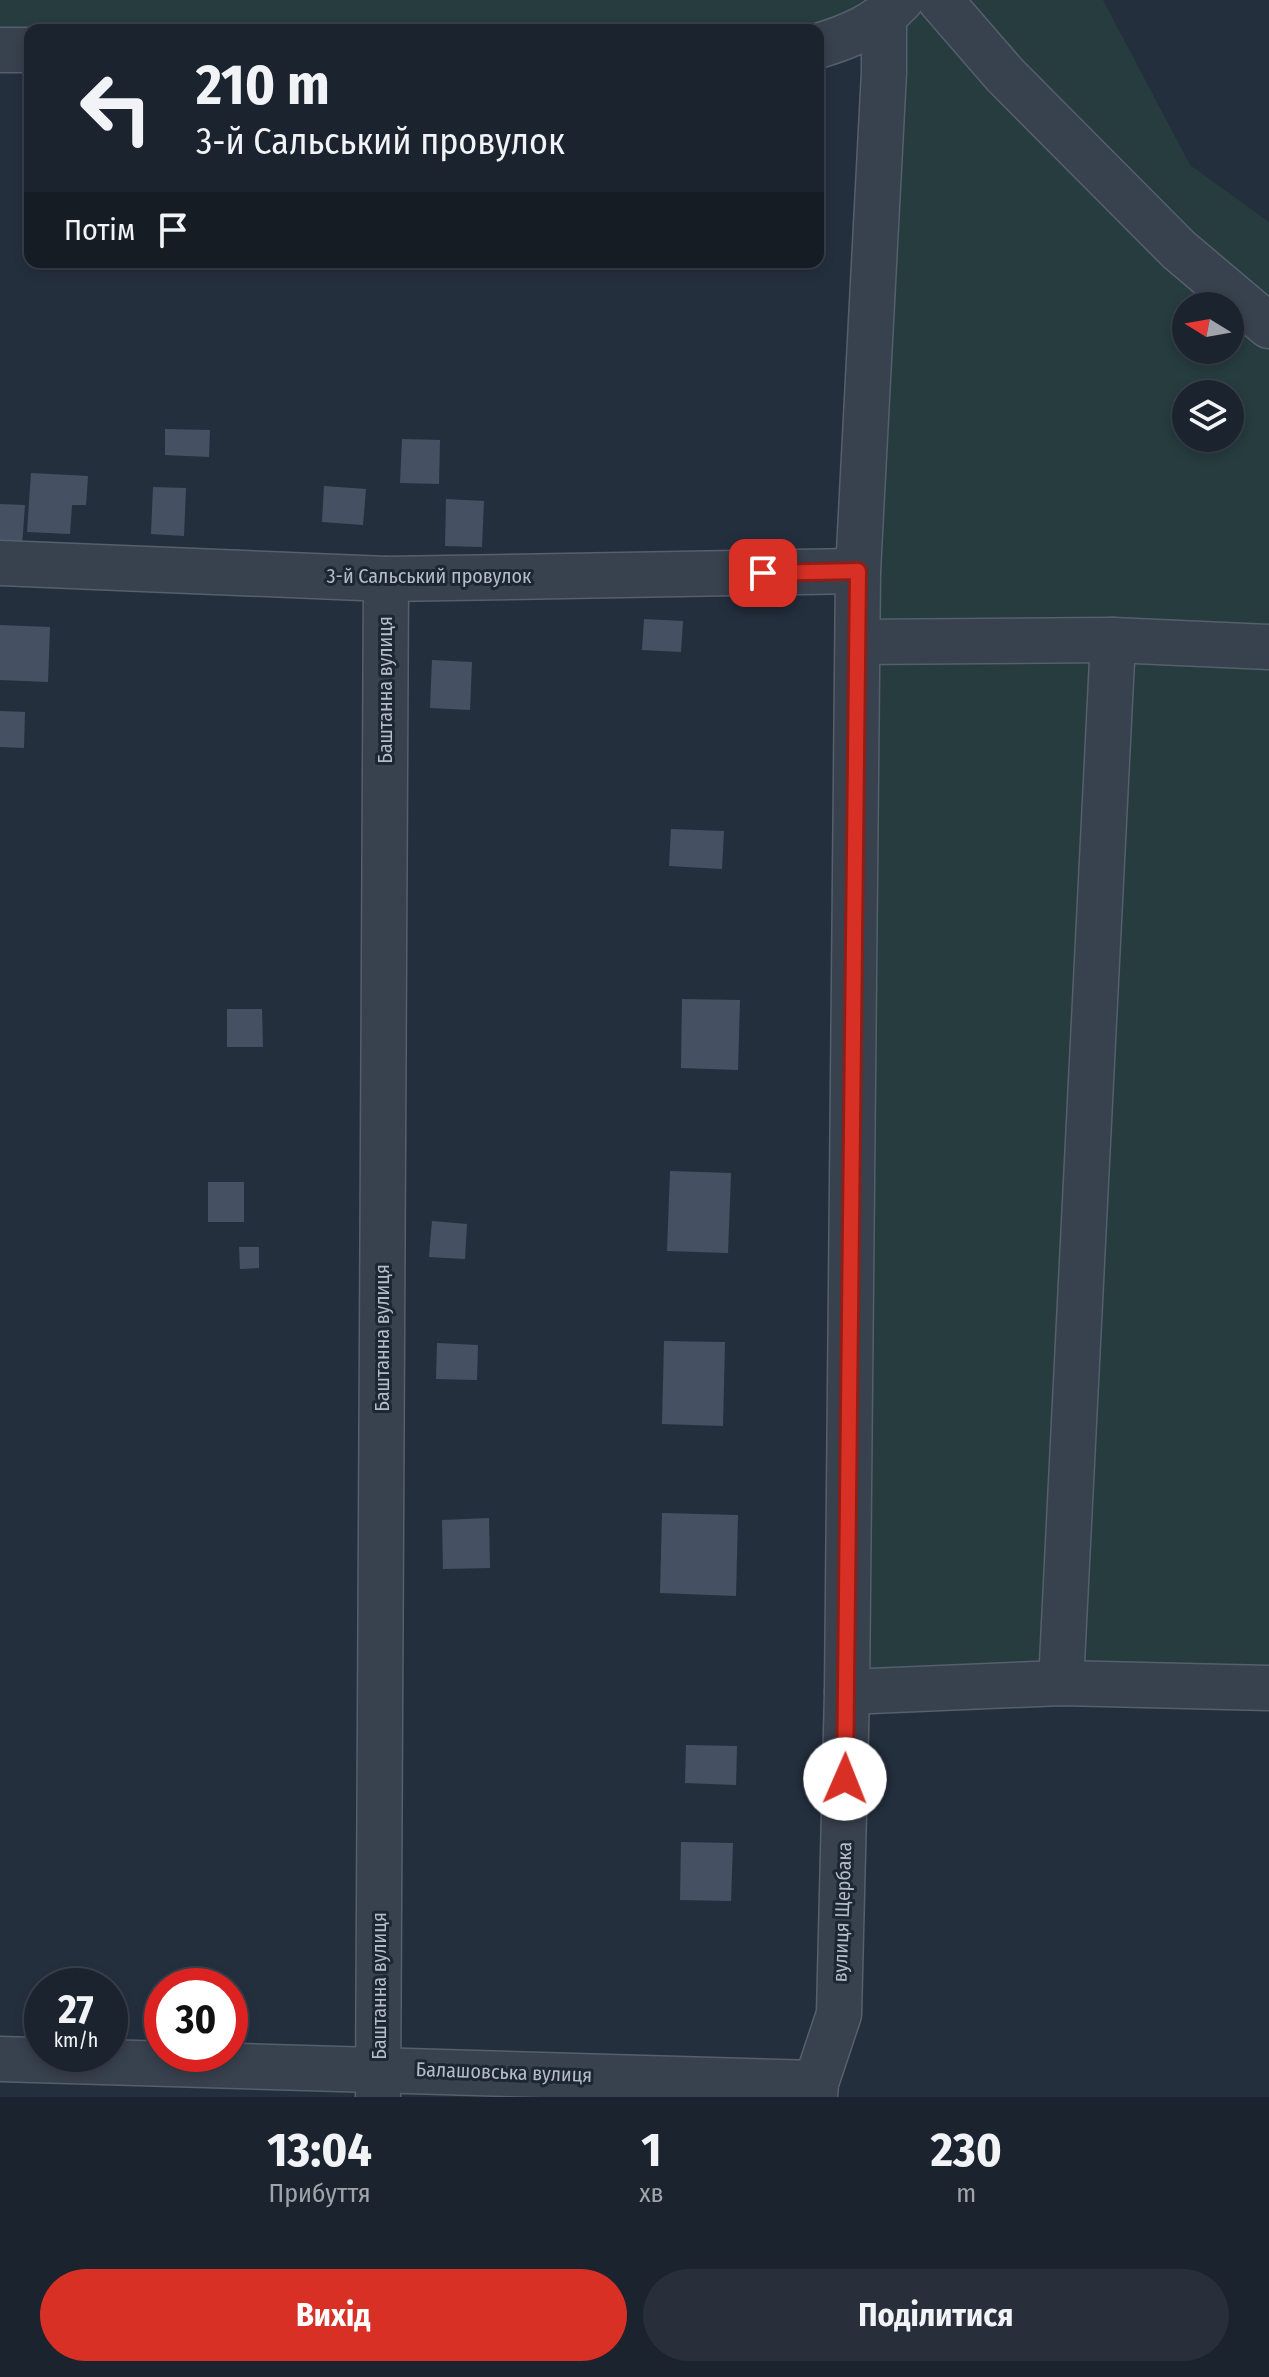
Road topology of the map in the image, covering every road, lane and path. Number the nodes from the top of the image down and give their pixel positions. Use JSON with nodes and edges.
{"nodes":[{"id":1,"x":940,"y":0,"type":"edge"},
{"id":2,"x":893,"y":9,"type":"edge"},
{"id":3,"x":824,"y":44,"type":"edge"},
{"id":4,"x":0,"y":50,"type":"edge"},
{"id":5,"x":24,"y":50,"type":"edge"},
{"id":6,"x":1269,"y":326,"type":"edge"},
{"id":7,"x":0,"y":563,"type":"edge"},
{"id":8,"x":858,"y":571,"type":"junction"},
{"id":9,"x":386,"y":579,"type":"junction"},
{"id":10,"x":1113,"y":640,"type":"junction"},
{"id":11,"x":858,"y":642,"type":"junction"},
{"id":12,"x":1269,"y":647,"type":"edge"},
{"id":13,"x":1061,"y":1683,"type":"junction"},
{"id":14,"x":1269,"y":1688,"type":"edge"},
{"id":15,"x":847,"y":1692,"type":"junction"},
{"id":16,"x":0,"y":2059,"type":"edge"},
{"id":17,"x":378,"y":2083,"type":"edge"},
{"id":18,"x":816,"y":2090,"type":"edge"}],
"edges":[{"from":1,"to":6,"type":"street"},
{"from":2,"to":3,"type":"street"},
{"from":2,"to":8,"type":"street","name":"вулиця Щербака"},
{"from":4,"to":5,"type":"street"},
{"from":7,"to":9,"type":"street","name":"3-й Сальський провулок"},
{"from":8,"to":9,"type":"street","name":"3-й Сальський провулок"},
{"from":8,"to":11,"type":"street","name":"вулиця Щербака"},
{"from":9,"to":17,"type":"street","name":"Баштанна вулиця"},
{"from":10,"to":11,"type":"street"},
{"from":10,"to":12,"type":"street"},
{"from":10,"to":13,"type":"street"},
{"from":11,"to":15,"type":"street","name":"вулиця Щербака"},
{"from":13,"to":14,"type":"street"},
{"from":13,"to":15,"type":"street"},
{"from":15,"to":18,"type":"street","name":"вулиця Щербака"},
{"from":16,"to":17,"type":"street","name":"Балашовська вулиця"},
{"from":17,"to":18,"type":"street","name":"Балашовська вулиця"}]}
